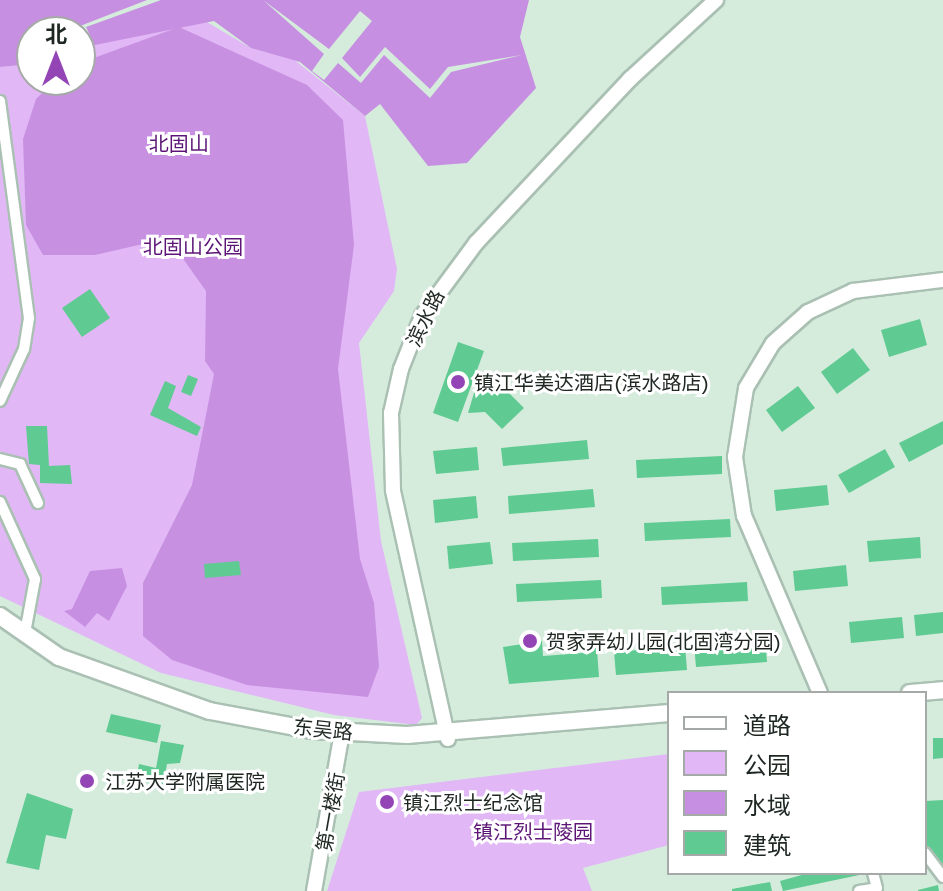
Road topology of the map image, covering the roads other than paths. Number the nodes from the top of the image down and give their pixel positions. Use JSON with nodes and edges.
{"nodes":[{"id":1,"x":716,"y":0,"type":"edge"},
{"id":2,"x":0,"y":101,"type":"edge"},
{"id":3,"x":943,"y":280,"type":"edge"},
{"id":4,"x":0,"y":401,"type":"edge"},
{"id":5,"x":0,"y":459,"type":"edge"},
{"id":6,"x":0,"y":502,"type":"edge"},
{"id":7,"x":38,"y":503,"type":"dead end"},
{"id":8,"x":0,"y":616,"type":"edge"},
{"id":9,"x":0,"y":628,"type":"edge"},
{"id":10,"x":25,"y":633,"type":"junction"},
{"id":11,"x":819,"y":691,"type":"edge"},
{"id":12,"x":667,"y":713,"type":"edge"},
{"id":13,"x":667,"y":721,"type":"edge"},
{"id":14,"x":448,"y":735,"type":"junction"},
{"id":15,"x":342,"y":736,"type":"junction"},
{"id":16,"x":927,"y":856,"type":"edge"},
{"id":17,"x":874,"y":875,"type":"edge"},
{"id":18,"x":943,"y":877,"type":"edge"},
{"id":19,"x":314,"y":891,"type":"edge"},
{"id":20,"x":859,"y":891,"type":"edge"}],
"edges":[{"from":1,"to":14,"type":"street","name":"滨水路"},
{"from":2,"to":4,"type":"street"},
{"from":3,"to":11,"type":"street"},
{"from":5,"to":7,"type":"street"},
{"from":6,"to":10,"type":"street"},
{"from":8,"to":10,"type":"main road","name":"东吴路"},
{"from":9,"to":15,"type":"main road","name":"东吴路"},
{"from":10,"to":15,"type":"main road","name":"东吴路"},
{"from":12,"to":14,"type":"main road","name":"东吴路"},
{"from":13,"to":14,"type":"main road","name":"东吴路"},
{"from":14,"to":15,"type":"main road","name":"东吴路"},
{"from":15,"to":19,"type":"street","name":"第一楼街"},
{"from":16,"to":18,"type":"street"},
{"from":17,"to":20,"type":"street"}]}
